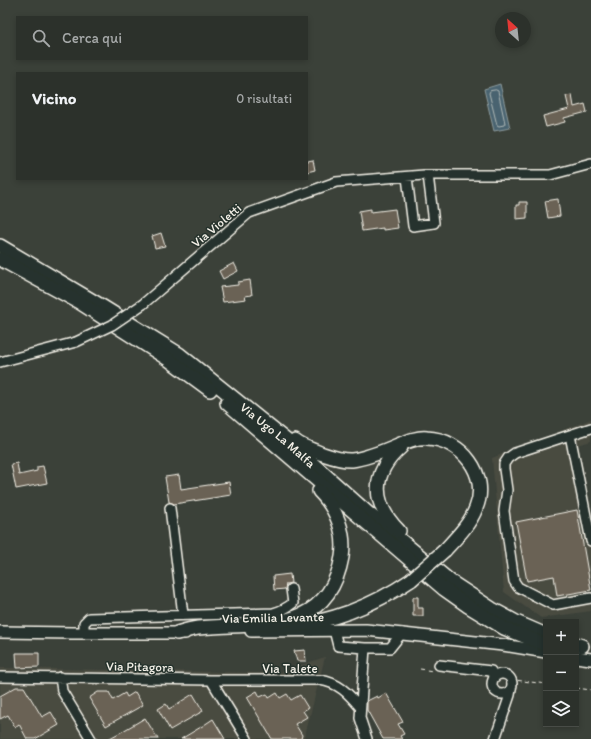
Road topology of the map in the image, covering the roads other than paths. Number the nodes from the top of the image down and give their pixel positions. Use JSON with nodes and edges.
{"nodes":[{"id":1,"x":591,"y":164,"type":"edge"},
{"id":2,"x":428,"y":176,"type":"junction"},
{"id":3,"x":406,"y":177,"type":"junction"},
{"id":4,"x":0,"y":246,"type":"edge"},
{"id":5,"x":0,"y":259,"type":"edge"},
{"id":6,"x":0,"y":262,"type":"edge"},
{"id":7,"x":13,"y":266,"type":"junction"},
{"id":8,"x":179,"y":354,"type":"junction"},
{"id":9,"x":0,"y":362,"type":"edge"},
{"id":10,"x":591,"y":428,"type":"edge"},
{"id":11,"x":570,"y":435,"type":"junction"},
{"id":12,"x":407,"y":442,"type":"junction"},
{"id":13,"x":281,"y":451,"type":"junction"},
{"id":14,"x":170,"y":508,"type":"dead end"},
{"id":15,"x":591,"y":541,"type":"edge"},
{"id":16,"x":451,"y":582,"type":"junction"},
{"id":17,"x":291,"y":589,"type":"dead end"},
{"id":18,"x":591,"y":598,"type":"edge"},
{"id":19,"x":183,"y":615,"type":"junction"},
{"id":20,"x":254,"y":630,"type":"junction"},
{"id":21,"x":334,"y":630,"type":"junction"},
{"id":22,"x":0,"y":632,"type":"edge"},
{"id":23,"x":84,"y":633,"type":"junction"},
{"id":24,"x":177,"y":633,"type":"junction"},
{"id":25,"x":402,"y":633,"type":"junction"},
{"id":26,"x":543,"y":633,"type":"edge"},
{"id":27,"x":543,"y":643,"type":"edge"},
{"id":28,"x":365,"y":648,"type":"junction"},
{"id":29,"x":582,"y":651,"type":"edge"},
{"id":30,"x":543,"y":652,"type":"edge"},
{"id":31,"x":591,"y":659,"type":"edge"},
{"id":32,"x":439,"y":665,"type":"dead end"},
{"id":33,"x":0,"y":677,"type":"edge"},
{"id":34,"x":60,"y":677,"type":"junction"},
{"id":35,"x":495,"y":677,"type":"junction"},
{"id":36,"x":211,"y":680,"type":"junction"},
{"id":37,"x":511,"y":689,"type":"junction"},
{"id":38,"x":500,"y":694,"type":"junction"},
{"id":39,"x":360,"y":706,"type":"junction"},
{"id":40,"x":506,"y":707,"type":"junction"},
{"id":41,"x":91,"y":739,"type":"edge"},
{"id":42,"x":247,"y":739,"type":"edge"},
{"id":43,"x":367,"y":739,"type":"edge"},
{"id":44,"x":495,"y":739,"type":"edge"}],
"edges":[{"from":1,"to":2,"type":"street","name":"Via Violetti"},
{"from":2,"to":3,"type":"street","name":"Via Violetti"},
{"from":2,"to":3,"type":"street"},
{"from":3,"to":9,"type":"street","name":"Via Violetti","bridge":true},
{"from":4,"to":8,"type":"highway","name":"Via Ugo La Malfa"},
{"from":5,"to":7,"type":"highway","name":"Via Ugo La Malfa"},
{"from":6,"to":7,"type":"street"},
{"from":7,"to":13,"type":"highway","name":"Via Ugo La Malfa"},
{"from":8,"to":12,"type":"highway"},
{"from":8,"to":16,"type":"highway","name":"Via Ugo La Malfa"},
{"from":10,"to":11,"type":"street"},
{"from":11,"to":15,"type":"street"},
{"from":11,"to":18,"type":"street"},
{"from":12,"to":16,"type":"highway"},
{"from":12,"to":20,"type":"highway","bridge":true},
{"from":13,"to":24,"type":"highway"},
{"from":13,"to":27,"type":"highway","name":"Via Ugo La Malfa"},
{"from":14,"to":19,"type":"street"},
{"from":16,"to":26,"type":"highway","name":"Via Ugo La Malfa"},
{"from":17,"to":19,"type":"street"},
{"from":19,"to":23,"type":"street"},
{"from":20,"to":21,"type":"main road","name":"Via Emilia Levante"},
{"from":20,"to":24,"type":"main road","name":"Via Emilia Levante"},
{"from":21,"to":25,"type":"main road","name":"Via Emilia Levante"},
{"from":21,"to":28,"type":"street"},
{"from":22,"to":23,"type":"main road","name":"Via Emilia Levante"},
{"from":23,"to":24,"type":"main road","name":"Via Emilia Levante"},
{"from":25,"to":28,"type":"street"},
{"from":25,"to":30,"type":"main road","name":"Via Emilia Levante"},
{"from":28,"to":39,"type":"street"},
{"from":29,"to":31,"type":"main road"},
{"from":32,"to":35,"type":"street"},
{"from":33,"to":34,"type":"street","name":"Via Pitagora"},
{"from":34,"to":36,"type":"street","name":"Via Pitagora"},
{"from":34,"to":41,"type":"street"},
{"from":35,"to":37,"type":"street"},
{"from":35,"to":38,"type":"street"},
{"from":36,"to":39,"type":"street","name":"Via Talete"},
{"from":36,"to":42,"type":"street"},
{"from":37,"to":38,"type":"street"},
{"from":37,"to":40,"type":"street"},
{"from":38,"to":40,"type":"street"},
{"from":39,"to":43,"type":"street"},
{"from":40,"to":44,"type":"street"}]}
